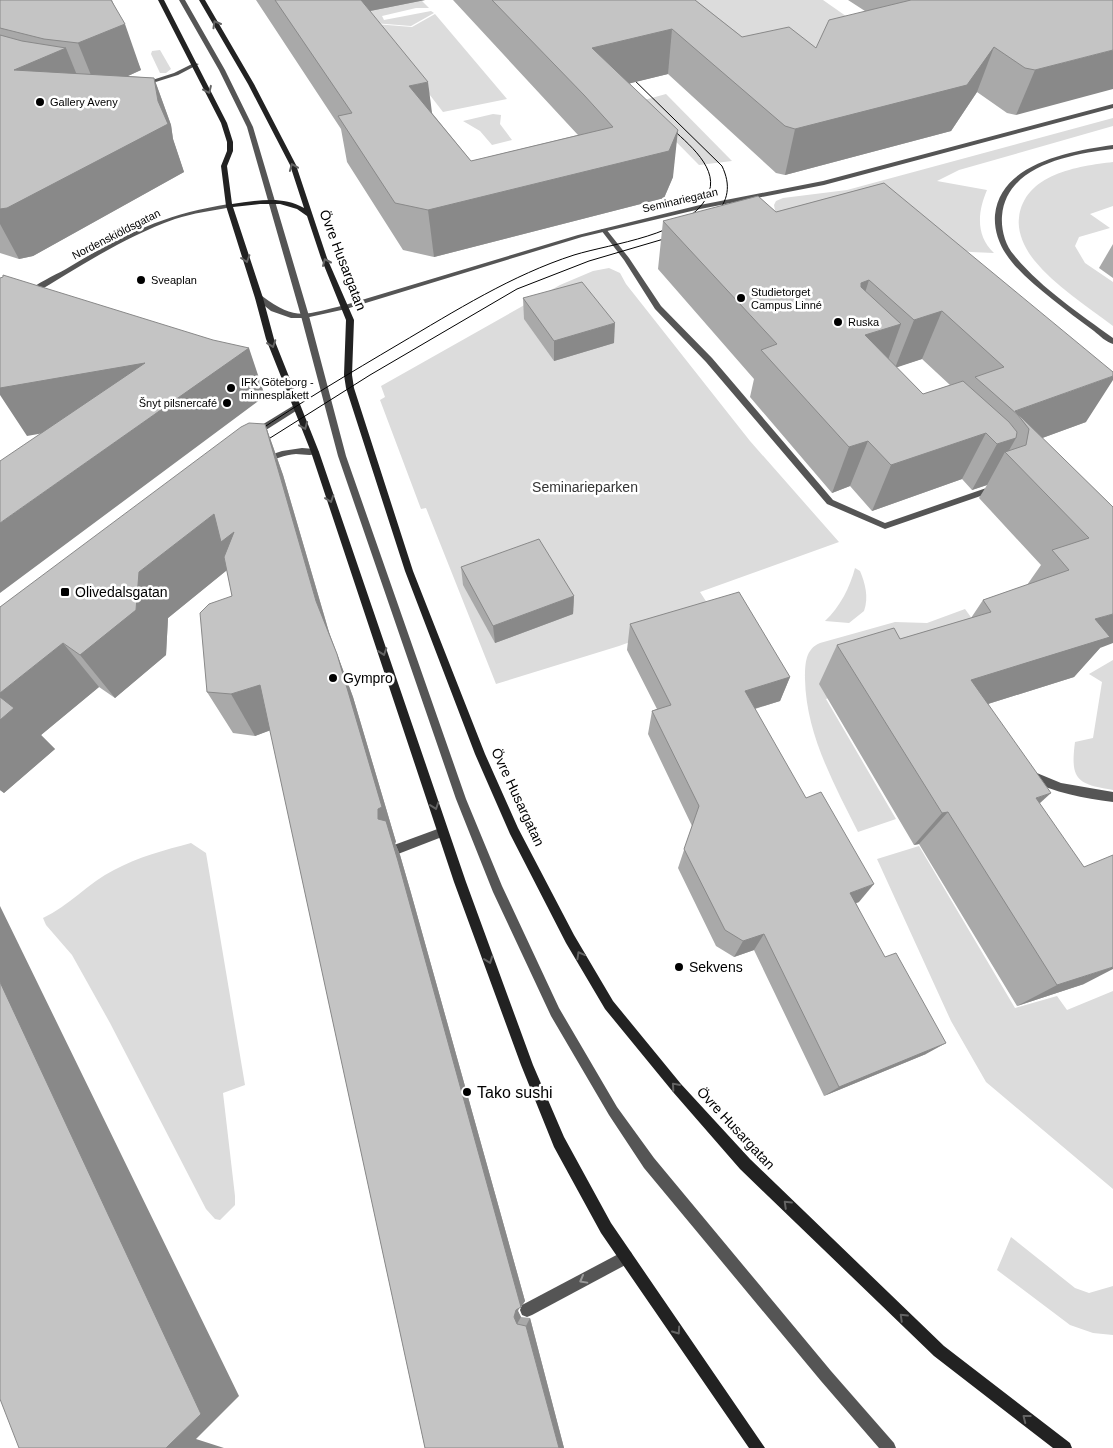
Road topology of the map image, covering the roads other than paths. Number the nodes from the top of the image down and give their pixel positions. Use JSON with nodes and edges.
{"nodes":[{"id":1,"x":162,"y":0,"type":"edge"},
{"id":2,"x":182,"y":0,"type":"edge"},
{"id":3,"x":202,"y":0,"type":"edge"},
{"id":4,"x":196,"y":64,"type":"junction"},
{"id":5,"x":138,"y":86,"type":"edge"},
{"id":6,"x":1113,"y":106,"type":"edge"},
{"id":7,"x":1113,"y":147,"type":"edge"},
{"id":8,"x":270,"y":201,"type":"junction"},
{"id":9,"x":229,"y":206,"type":"junction"},
{"id":10,"x":308,"y":214,"type":"junction"},
{"id":11,"x":604,"y":230,"type":"junction"},
{"id":12,"x":24,"y":296,"type":"edge"},
{"id":13,"x":259,"y":298,"type":"junction"},
{"id":14,"x":346,"y":307,"type":"junction"},
{"id":15,"x":305,"y":316,"type":"junction"},
{"id":16,"x":1113,"y":342,"type":"edge"},
{"id":17,"x":296,"y":407,"type":"junction"},
{"id":18,"x":250,"y":437,"type":"edge"},
{"id":19,"x":315,"y":452,"type":"junction"},
{"id":20,"x":255,"y":465,"type":"edge"},
{"id":21,"x":997,"y":482,"type":"edge"},
{"id":22,"x":1022,"y":769,"type":"edge"},
{"id":23,"x":1113,"y":796,"type":"edge"},
{"id":24,"x":443,"y":832,"type":"junction"},
{"id":25,"x":398,"y":849,"type":"dead end"},
{"id":26,"x":626,"y":1257,"type":"junction"},
{"id":27,"x":528,"y":1310,"type":"dead end"},
{"id":28,"x":758,"y":1448,"type":"edge"},
{"id":29,"x":889,"y":1448,"type":"edge"},
{"id":30,"x":1065,"y":1448,"type":"edge"}],
"edges":[{"from":1,"to":4,"type":"main road"},
{"from":2,"to":8,"type":"street"},
{"from":10,"to":3,"type":"main road","name":"Övre Husargatan","one_way":true},
{"from":4,"to":5,"type":"street"},
{"from":4,"to":9,"type":"main road","one_way":true},
{"from":6,"to":11,"type":"street","name":"Seminariegatan"},
{"from":7,"to":16,"type":"street"},
{"from":8,"to":9,"type":"main road","name":"Nordenskiöldsgatan"},
{"from":8,"to":10,"type":"main road","name":"Nordenskiöldsgatan"},
{"from":8,"to":15,"type":"street"},
{"from":9,"to":12,"type":"street","name":"Nordenskiöldsgatan"},
{"from":9,"to":13,"type":"main road","one_way":true},
{"from":14,"to":10,"type":"main road","name":"Övre Husargatan","one_way":true},
{"from":11,"to":14,"type":"street","name":"Seminariegatan"},
{"from":11,"to":21,"type":"street"},
{"from":13,"to":15,"type":"street","name":"Seminariegatan"},
{"from":13,"to":17,"type":"main road","one_way":true},
{"from":14,"to":15,"type":"street","name":"Seminariegatan"},
{"from":30,"to":14,"type":"main road","name":"Övre Husargatan","one_way":true},
{"from":15,"to":29,"type":"street"},
{"from":17,"to":18,"type":"street"},
{"from":17,"to":19,"type":"main road","one_way":true},
{"from":19,"to":20,"type":"street"},
{"from":19,"to":24,"type":"main road","one_way":true},
{"from":22,"to":23,"type":"street"},
{"from":24,"to":25,"type":"street"},
{"from":24,"to":26,"type":"main road","one_way":true},
{"from":26,"to":27,"type":"street","one_way":true},
{"from":26,"to":28,"type":"main road","one_way":true}]}
